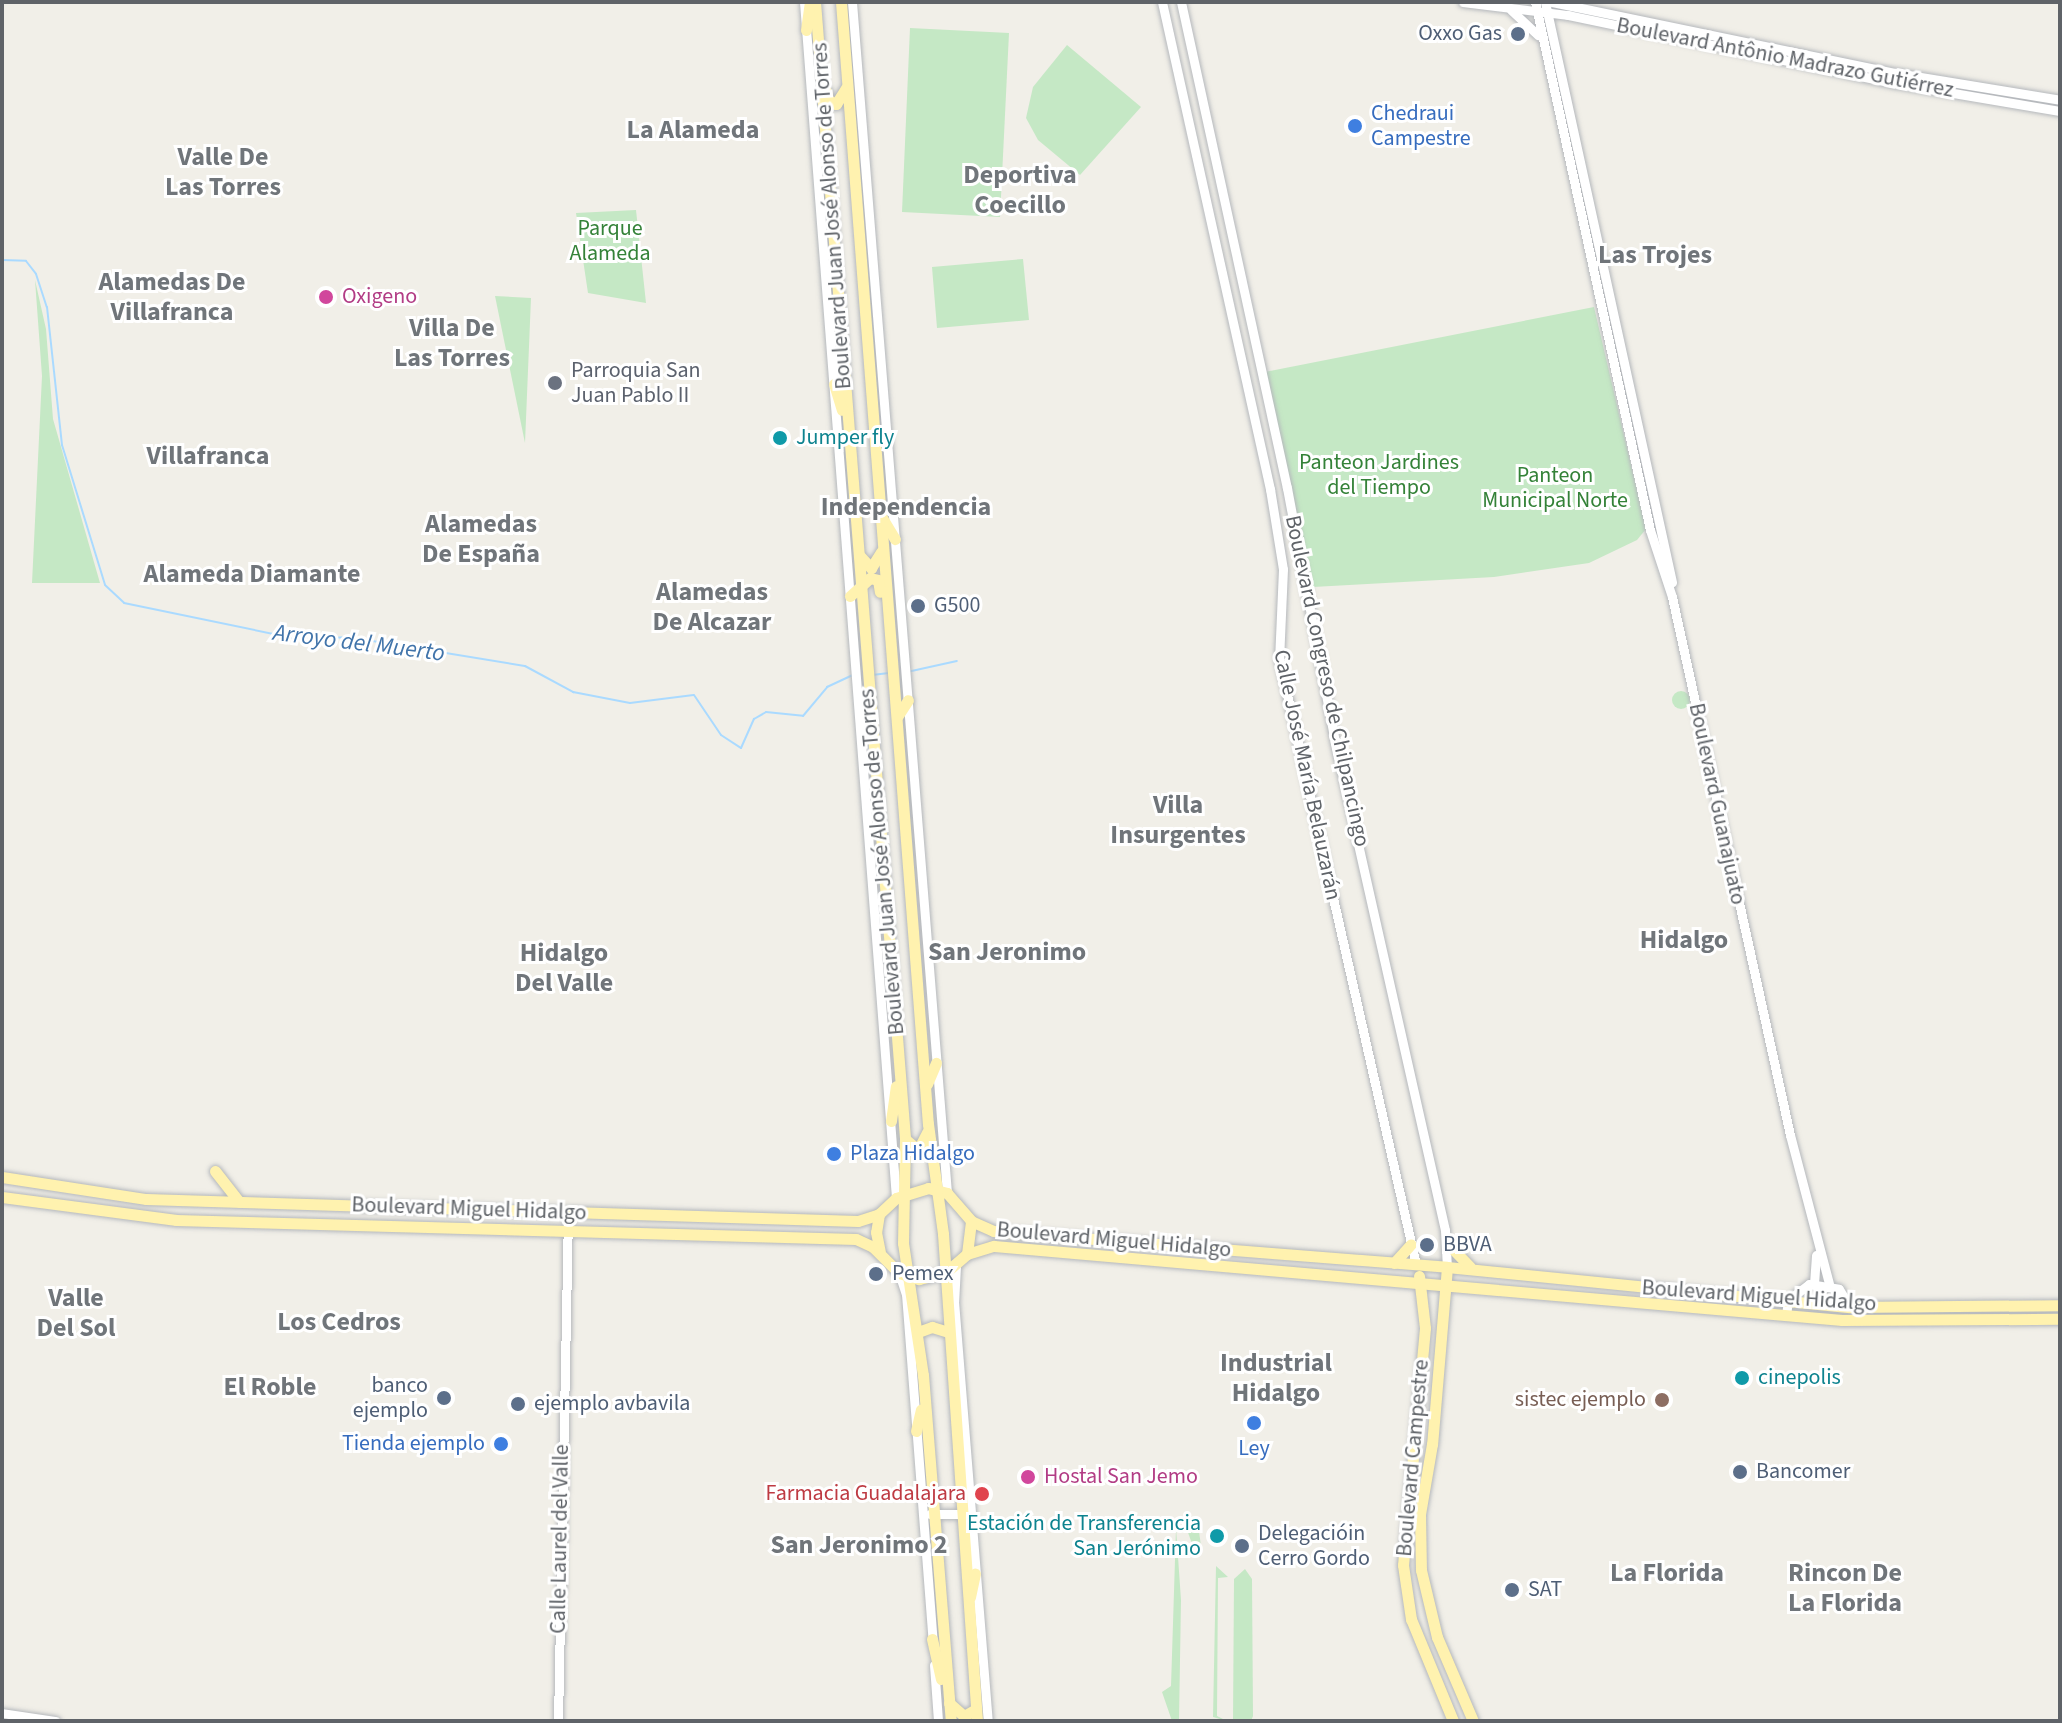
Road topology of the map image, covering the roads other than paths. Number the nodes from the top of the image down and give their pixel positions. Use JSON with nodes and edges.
{"nodes":[{"id":1,"x":804,"y":2,"type":"edge"},
{"id":2,"x":813,"y":2,"type":"edge"},
{"id":3,"x":841,"y":2,"type":"edge"},
{"id":4,"x":852,"y":2,"type":"edge"},
{"id":5,"x":1162,"y":2,"type":"edge"},
{"id":6,"x":1181,"y":2,"type":"edge"},
{"id":7,"x":1463,"y":2,"type":"edge"},
{"id":8,"x":1552,"y":2,"type":"edge"},
{"id":9,"x":1540,"y":7,"type":"edge"},
{"id":10,"x":1508,"y":8,"type":"junction"},
{"id":11,"x":1570,"y":8,"type":"edge"},
{"id":12,"x":806,"y":30,"type":"junction"},
{"id":13,"x":1545,"y":37,"type":"junction"},
{"id":14,"x":821,"y":63,"type":"junction"},
{"id":15,"x":1196,"y":73,"type":"junction"},
{"id":16,"x":1179,"y":76,"type":"junction"},
{"id":17,"x":846,"y":86,"type":"junction"},
{"id":18,"x":2060,"y":100,"type":"edge"},
{"id":19,"x":2060,"y":111,"type":"edge"},
{"id":20,"x":877,"y":287,"type":"junction"},
{"id":21,"x":864,"y":288,"type":"junction"},
{"id":22,"x":874,"y":338,"type":"junction"},
{"id":23,"x":834,"y":384,"type":"junction"},
{"id":24,"x":851,"y":452,"type":"junction"},
{"id":25,"x":879,"y":513,"type":"junction"},
{"id":26,"x":855,"y":523,"type":"junction"},
{"id":27,"x":843,"y":533,"type":"junction"},
{"id":28,"x":895,"y":539,"type":"junction"},
{"id":29,"x":856,"y":543,"type":"junction"},
{"id":30,"x":881,"y":551,"type":"junction"},
{"id":31,"x":854,"y":592,"type":"junction"},
{"id":32,"x":852,"y":616,"type":"junction"},
{"id":33,"x":887,"y":619,"type":"junction"},
{"id":34,"x":864,"y":640,"type":"junction"},
{"id":35,"x":862,"y":676,"type":"junction"},
{"id":36,"x":908,"y":700,"type":"junction"},
{"id":37,"x":896,"y":717,"type":"junction"},
{"id":38,"x":936,"y":1063,"type":"junction"},
{"id":39,"x":898,"y":1066,"type":"junction"},
{"id":40,"x":926,"y":1089,"type":"junction"},
{"id":41,"x":891,"y":1121,"type":"junction"},
{"id":42,"x":928,"y":1124,"type":"junction"},
{"id":43,"x":905,"y":1139,"type":"junction"},
{"id":44,"x":215,"y":1171,"type":"dead end"},
{"id":45,"x":2,"y":1177,"type":"edge"},
{"id":46,"x":942,"y":1191,"type":"junction"},
{"id":47,"x":900,"y":1196,"type":"junction"},
{"id":48,"x":2,"y":1197,"type":"edge"},
{"id":49,"x":240,"y":1202,"type":"junction"},
{"id":50,"x":568,"y":1213,"type":"junction"},
{"id":51,"x":879,"y":1214,"type":"junction"},
{"id":52,"x":971,"y":1221,"type":"junction"},
{"id":53,"x":568,"y":1232,"type":"junction"},
{"id":54,"x":1447,"y":1243,"type":"junction"},
{"id":55,"x":1411,"y":1244,"type":"junction"},
{"id":56,"x":1816,"y":1244,"type":"junction"},
{"id":57,"x":880,"y":1252,"type":"junction"},
{"id":58,"x":967,"y":1254,"type":"junction"},
{"id":59,"x":1394,"y":1263,"type":"junction"},
{"id":60,"x":1416,"y":1265,"type":"junction"},
{"id":61,"x":956,"y":1266,"type":"junction"},
{"id":62,"x":1447,"y":1267,"type":"junction"},
{"id":63,"x":1474,"y":1270,"type":"junction"},
{"id":64,"x":945,"y":1273,"type":"junction"},
{"id":65,"x":905,"y":1276,"type":"junction"},
{"id":66,"x":1424,"y":1282,"type":"junction"},
{"id":67,"x":1814,"y":1284,"type":"junction"},
{"id":68,"x":1829,"y":1284,"type":"junction"},
{"id":69,"x":1446,"y":1285,"type":"junction"},
{"id":70,"x":1788,"y":1300,"type":"junction"},
{"id":71,"x":954,"y":1301,"type":"junction"},
{"id":72,"x":2060,"y":1305,"type":"edge"},
{"id":73,"x":1850,"y":1307,"type":"junction"},
{"id":74,"x":1444,"y":1314,"type":"junction"},
{"id":75,"x":1791,"y":1315,"type":"junction"},
{"id":76,"x":2060,"y":1319,"type":"edge"},
{"id":77,"x":918,"y":1332,"type":"junction"},
{"id":78,"x":948,"y":1332,"type":"junction"},
{"id":79,"x":924,"y":1393,"type":"junction"},
{"id":80,"x":916,"y":1431,"type":"junction"},
{"id":81,"x":928,"y":1514,"type":"junction"},
{"id":82,"x":966,"y":1514,"type":"junction"},
{"id":83,"x":975,"y":1574,"type":"junction"},
{"id":84,"x":968,"y":1616,"type":"junction"},
{"id":85,"x":932,"y":1639,"type":"junction"},
{"id":86,"x":980,"y":1643,"type":"junction"},
{"id":87,"x":949,"y":1704,"type":"junction"},
{"id":88,"x":2,"y":1713,"type":"edge"},
{"id":89,"x":976,"y":1715,"type":"edge"},
{"id":90,"x":55,"y":1721,"type":"edge"},
{"id":91,"x":558,"y":1721,"type":"edge"},
{"id":92,"x":938,"y":1721,"type":"edge"},
{"id":93,"x":951,"y":1721,"type":"edge"},
{"id":94,"x":988,"y":1721,"type":"edge"},
{"id":95,"x":1453,"y":1721,"type":"edge"},
{"id":96,"x":1473,"y":1721,"type":"edge"}],
"edges":[{"from":1,"to":12,"type":"street"},
{"from":2,"to":12,"type":"main road"},
{"from":2,"to":14,"type":"main road","name":"Boulevard Juan José Alonso de Torres"},
{"from":3,"to":17,"type":"main road","name":"Boulevard Juan José Alonso de Torres"},
{"from":4,"to":20,"type":"street","name":"Boulevard Juan José Alonso de Torres"},
{"from":5,"to":16,"type":"street","name":"Calle José María Belauzarán"},
{"from":6,"to":15,"type":"street","name":"Boulevard Congreso de Chilpancingo"},
{"from":7,"to":10,"type":"street","name":"Boulevard Antônio Madrazo Gutiérrez"},
{"from":8,"to":11,"type":"street","name":"Boulevard Antônio Madrazo Gutiérrez"},
{"from":9,"to":10,"type":"street","name":"Boulevard Antônio Madrazo Gutiérrez"},
{"from":9,"to":11,"type":"street","name":"Boulevard Antônio Madrazo Gutiérrez"},
{"from":9,"to":13,"type":"street","name":"Boulevard Guanajuato"},
{"from":10,"to":13,"type":"street"},
{"from":11,"to":13,"type":"street"},
{"from":11,"to":18,"type":"street","name":"Boulevard Antônio Madrazo Gutiérrez"},
{"from":11,"to":19,"type":"street","name":"Boulevard Antônio Madrazo Gutiérrez"},
{"from":12,"to":23,"type":"street"},
{"from":13,"to":56,"type":"street","name":"Boulevard Guanajuato"},
{"from":14,"to":17,"type":"main road"},
{"from":14,"to":24,"type":"main road","name":"Boulevard Juan José Alonso de Torres"},
{"from":15,"to":16,"type":"street"},
{"from":15,"to":54,"type":"street","name":"Boulevard Congreso de Chilpancingo"},
{"from":16,"to":55,"type":"street","name":"Calle José María Belauzarán"},
{"from":17,"to":21,"type":"main road","name":"Boulevard Juan José Alonso de Torres"},
{"from":20,"to":21,"type":"street"},
{"from":20,"to":22,"type":"street","name":"Boulevard Juan José Alonso de Torres"},
{"from":21,"to":22,"type":"main road","name":"Boulevard Juan José Alonso de Torres"},
{"from":22,"to":25,"type":"main road","name":"Boulevard Juan José Alonso de Torres"},
{"from":22,"to":28,"type":"street","name":"Boulevard Juan José Alonso de Torres"},
{"from":23,"to":24,"type":"main road"},
{"from":23,"to":27,"type":"street"},
{"from":24,"to":26,"type":"main road","name":"Boulevard Juan José Alonso de Torres"},
{"from":25,"to":28,"type":"main road"},
{"from":25,"to":30,"type":"main road","name":"Boulevard Juan José Alonso de Torres"},
{"from":26,"to":27,"type":"main road"},
{"from":26,"to":29,"type":"main road","name":"Boulevard Juan José Alonso de Torres"},
{"from":27,"to":31,"type":"street"},
{"from":28,"to":36,"type":"street","name":"Boulevard Juan José Alonso de Torres"},
{"from":29,"to":30,"type":"main road"},
{"from":29,"to":31,"type":"main road","name":"Boulevard Juan José Alonso de Torres"},
{"from":30,"to":33,"type":"main road","name":"Boulevard Juan José Alonso de Torres"},
{"from":31,"to":32,"type":"street"},
{"from":31,"to":33,"type":"main road"},
{"from":31,"to":34,"type":"main road","name":"Boulevard Juan José Alonso de Torres"},
{"from":32,"to":34,"type":"main road"},
{"from":32,"to":35,"type":"street"},
{"from":33,"to":37,"type":"main road","name":"Boulevard Juan José Alonso de Torres"},
{"from":34,"to":35,"type":"main road","name":"Boulevard Juan José Alonso de Torres"},
{"from":35,"to":39,"type":"main road","name":"Boulevard Juan José Alonso de Torres"},
{"from":35,"to":41,"type":"street"},
{"from":36,"to":37,"type":"main road"},
{"from":36,"to":38,"type":"street","name":"Boulevard Juan José Alonso de Torres"},
{"from":37,"to":40,"type":"main road","name":"Boulevard Juan José Alonso de Torres"},
{"from":38,"to":40,"type":"main road"},
{"from":38,"to":46,"type":"street","name":"Boulevard Juan José Alonso de Torres"},
{"from":39,"to":41,"type":"main road"},
{"from":39,"to":43,"type":"main road","name":"Boulevard Juan José Alonso de Torres"},
{"from":40,"to":42,"type":"main road","name":"Boulevard Juan José Alonso de Torres"},
{"from":41,"to":47,"type":"street"},
{"from":42,"to":43,"type":"main road"},
{"from":42,"to":46,"type":"main road","name":"Boulevard Juan José Alonso de Torres"},
{"from":43,"to":47,"type":"main road","name":"Boulevard Juan José Alonso de Torres"},
{"from":44,"to":49,"type":"main road"},
{"from":45,"to":49,"type":"main road","name":"Boulevard Miguel Hidalgo"},
{"from":46,"to":47,"type":"main road"},
{"from":46,"to":52,"type":"main road","name":"Boulevard Miguel Hidalgo"},
{"from":46,"to":64,"type":"main road","name":"Boulevard Juan José Alonso de Torres"},
{"from":47,"to":51,"type":"main road"},
{"from":47,"to":65,"type":"main road","name":"Boulevard Juan José Alonso de Torres"},
{"from":48,"to":53,"type":"main road","name":"Boulevard Miguel Hidalgo"},
{"from":49,"to":50,"type":"main road","name":"Boulevard Miguel Hidalgo"},
{"from":50,"to":51,"type":"main road","name":"Boulevard Miguel Hidalgo"},
{"from":50,"to":53,"type":"street","name":"Calle Laurel del Valle"},
{"from":51,"to":57,"type":"main road"},
{"from":52,"to":58,"type":"main road"},
{"from":52,"to":59,"type":"main road","name":"Boulevard Miguel Hidalgo"},
{"from":53,"to":57,"type":"main road","name":"Boulevard Miguel Hidalgo"},
{"from":53,"to":91,"type":"street","name":"Calle Laurel del Valle"},
{"from":54,"to":62,"type":"street","name":"Boulevard Congreso de Chilpancingo"},
{"from":54,"to":63,"type":"main road"},
{"from":55,"to":59,"type":"main road"},
{"from":55,"to":60,"type":"street","name":"Calle José María Belauzarán"},
{"from":56,"to":67,"type":"street","name":"Boulevard Guanajuato"},
{"from":56,"to":68,"type":"street","name":"Boulevard Guanajuato"},
{"from":57,"to":65,"type":"main road","name":"Boulevard Miguel Hidalgo"},
{"from":58,"to":61,"type":"main road","name":"Boulevard Miguel Hidalgo"},
{"from":58,"to":66,"type":"main road","name":"Boulevard Miguel Hidalgo"},
{"from":59,"to":60,"type":"main road","name":"Boulevard Miguel Hidalgo"},
{"from":60,"to":62,"type":"main road","name":"Boulevard Miguel Hidalgo"},
{"from":60,"to":66,"type":"main road"},
{"from":61,"to":64,"type":"main road","name":"Boulevard Miguel Hidalgo"},
{"from":61,"to":71,"type":"street","name":"Boulevard Juan José Alonso de Torres"},
{"from":62,"to":63,"type":"main road","name":"Boulevard Miguel Hidalgo"},
{"from":62,"to":69,"type":"main road","name":"Boulevard Campestre"},
{"from":63,"to":70,"type":"main road","name":"Boulevard Miguel Hidalgo"},
{"from":64,"to":65,"type":"main road","name":"Boulevard Miguel Hidalgo"},
{"from":64,"to":78,"type":"main road","name":"Boulevard Juan José Alonso de Torres"},
{"from":65,"to":77,"type":"main road","name":"Boulevard Juan José Alonso de Torres"},
{"from":65,"to":80,"type":"street","name":"Boulevard Juan José Alonso de Torres"},
{"from":66,"to":69,"type":"main road","name":"Boulevard Miguel Hidalgo"},
{"from":66,"to":74,"type":"main road"},
{"from":66,"to":95,"type":"main road","name":"Boulevard Campestre"},
{"from":67,"to":68,"type":"street"},
{"from":67,"to":70,"type":"street"},
{"from":68,"to":73,"type":"street","name":"Boulevard Guanajuato"},
{"from":69,"to":74,"type":"main road","name":"Boulevard Campestre"},
{"from":69,"to":75,"type":"main road","name":"Boulevard Miguel Hidalgo"},
{"from":70,"to":73,"type":"main road","name":"Boulevard Miguel Hidalgo"},
{"from":70,"to":75,"type":"street"},
{"from":71,"to":78,"type":"main road"},
{"from":71,"to":82,"type":"street","name":"Boulevard Juan José Alonso de Torres"},
{"from":72,"to":73,"type":"main road","name":"Boulevard Miguel Hidalgo"},
{"from":73,"to":75,"type":"main road"},
{"from":74,"to":96,"type":"main road","name":"Boulevard Campestre"},
{"from":75,"to":76,"type":"main road","name":"Boulevard Miguel Hidalgo"},
{"from":77,"to":78,"type":"main road"},
{"from":77,"to":79,"type":"main road","name":"Boulevard Juan José Alonso de Torres"},
{"from":78,"to":82,"type":"main road","name":"Boulevard Juan José Alonso de Torres"},
{"from":79,"to":80,"type":"main road"},
{"from":79,"to":81,"type":"main road","name":"Boulevard Juan José Alonso de Torres"},
{"from":80,"to":81,"type":"street","name":"Boulevard Juan José Alonso de Torres"},
{"from":81,"to":82,"type":"street"},
{"from":81,"to":85,"type":"street","name":"Boulevard Juan José Alonso de Torres"},
{"from":81,"to":87,"type":"main road","name":"Boulevard Juan José Alonso de Torres"},
{"from":82,"to":83,"type":"street","name":"Boulevard Juan José Alonso de Torres"},
{"from":82,"to":84,"type":"main road","name":"Boulevard Juan José Alonso de Torres"},
{"from":83,"to":84,"type":"main road"},
{"from":83,"to":86,"type":"street","name":"Boulevard Juan José Alonso de Torres"},
{"from":84,"to":86,"type":"main road"},
{"from":84,"to":89,"type":"main road","name":"Boulevard Juan José Alonso de Torres"},
{"from":85,"to":87,"type":"main road"},
{"from":85,"to":92,"type":"street","name":"Boulevard Juan José Alonso de Torres"},
{"from":86,"to":94,"type":"street","name":"Boulevard Juan José Alonso de Torres"},
{"from":87,"to":89,"type":"main road"},
{"from":87,"to":93,"type":"main road","name":"Boulevard Juan José Alonso de Torres"},
{"from":88,"to":90,"type":"street"}]}
